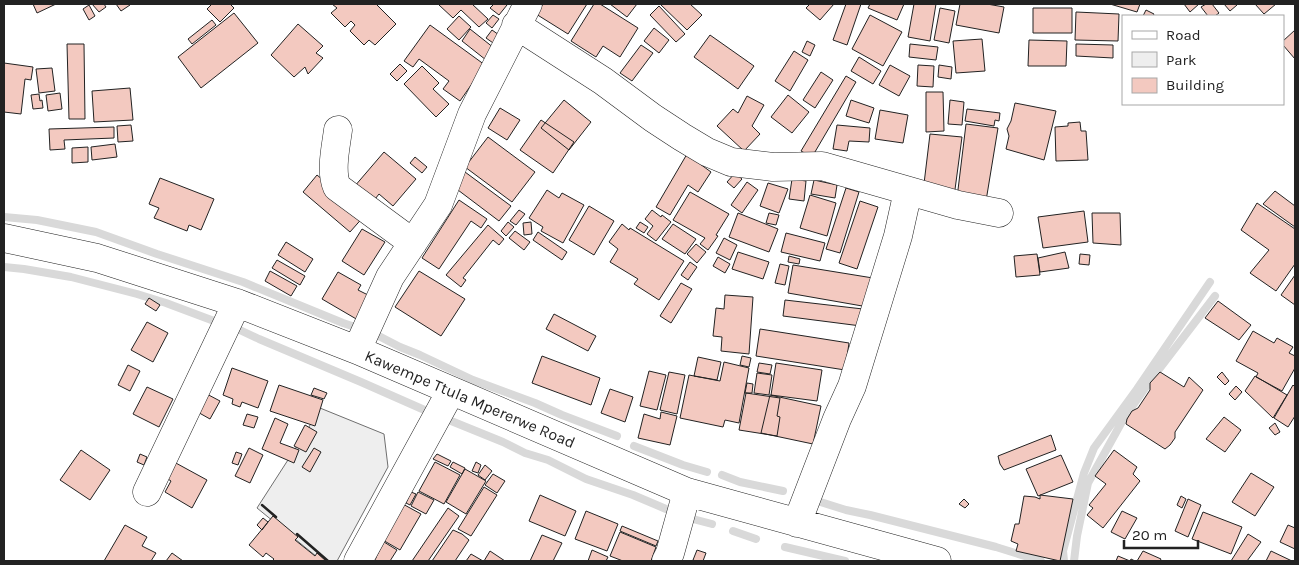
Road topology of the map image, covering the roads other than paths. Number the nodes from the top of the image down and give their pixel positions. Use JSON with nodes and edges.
{"nodes":[{"id":1,"x":522,"y":14,"type":"edge"},
{"id":2,"x":338,"y":130,"type":"dead end"},
{"id":3,"x":908,"y":190,"type":"junction"},
{"id":4,"x":999,"y":213,"type":"dead end"},
{"id":5,"x":4,"y":238,"type":"edge"},
{"id":6,"x":413,"y":243,"type":"junction"},
{"id":7,"x":236,"y":303,"type":"junction"},
{"id":8,"x":357,"y":350,"type":"junction"},
{"id":9,"x":452,"y":391,"type":"junction"},
{"id":10,"x":147,"y":492,"type":"dead end"},
{"id":11,"x":687,"y":492,"type":"junction"},
{"id":12,"x":797,"y":523,"type":"junction"},
{"id":13,"x":358,"y":561,"type":"edge"},
{"id":14,"x":666,"y":561,"type":"edge"},
{"id":15,"x":937,"y":561,"type":"edge"}],
"edges":[{"from":1,"to":3,"type":"street"},
{"from":1,"to":6,"type":"street"},
{"from":2,"to":6,"type":"street"},
{"from":3,"to":4,"type":"street"},
{"from":3,"to":12,"type":"street"},
{"from":5,"to":7,"type":"street","name":"Kawempe Ttula Mpererwe Road"},
{"from":6,"to":8,"type":"street"},
{"from":7,"to":8,"type":"street","name":"Kawempe Ttula Mpererwe Road"},
{"from":7,"to":10,"type":"street"},
{"from":8,"to":9,"type":"street","name":"Kawempe Ttula Mpererwe Road"},
{"from":9,"to":11,"type":"street","name":"Kawempe Ttula Mpererwe Road"},
{"from":9,"to":13,"type":"street"},
{"from":11,"to":12,"type":"street","name":"Kawempe Ttula Mpererwe Road"},
{"from":11,"to":14,"type":"street"},
{"from":12,"to":15,"type":"street","name":"Kawempe Ttula Mpererwe Road"}]}
